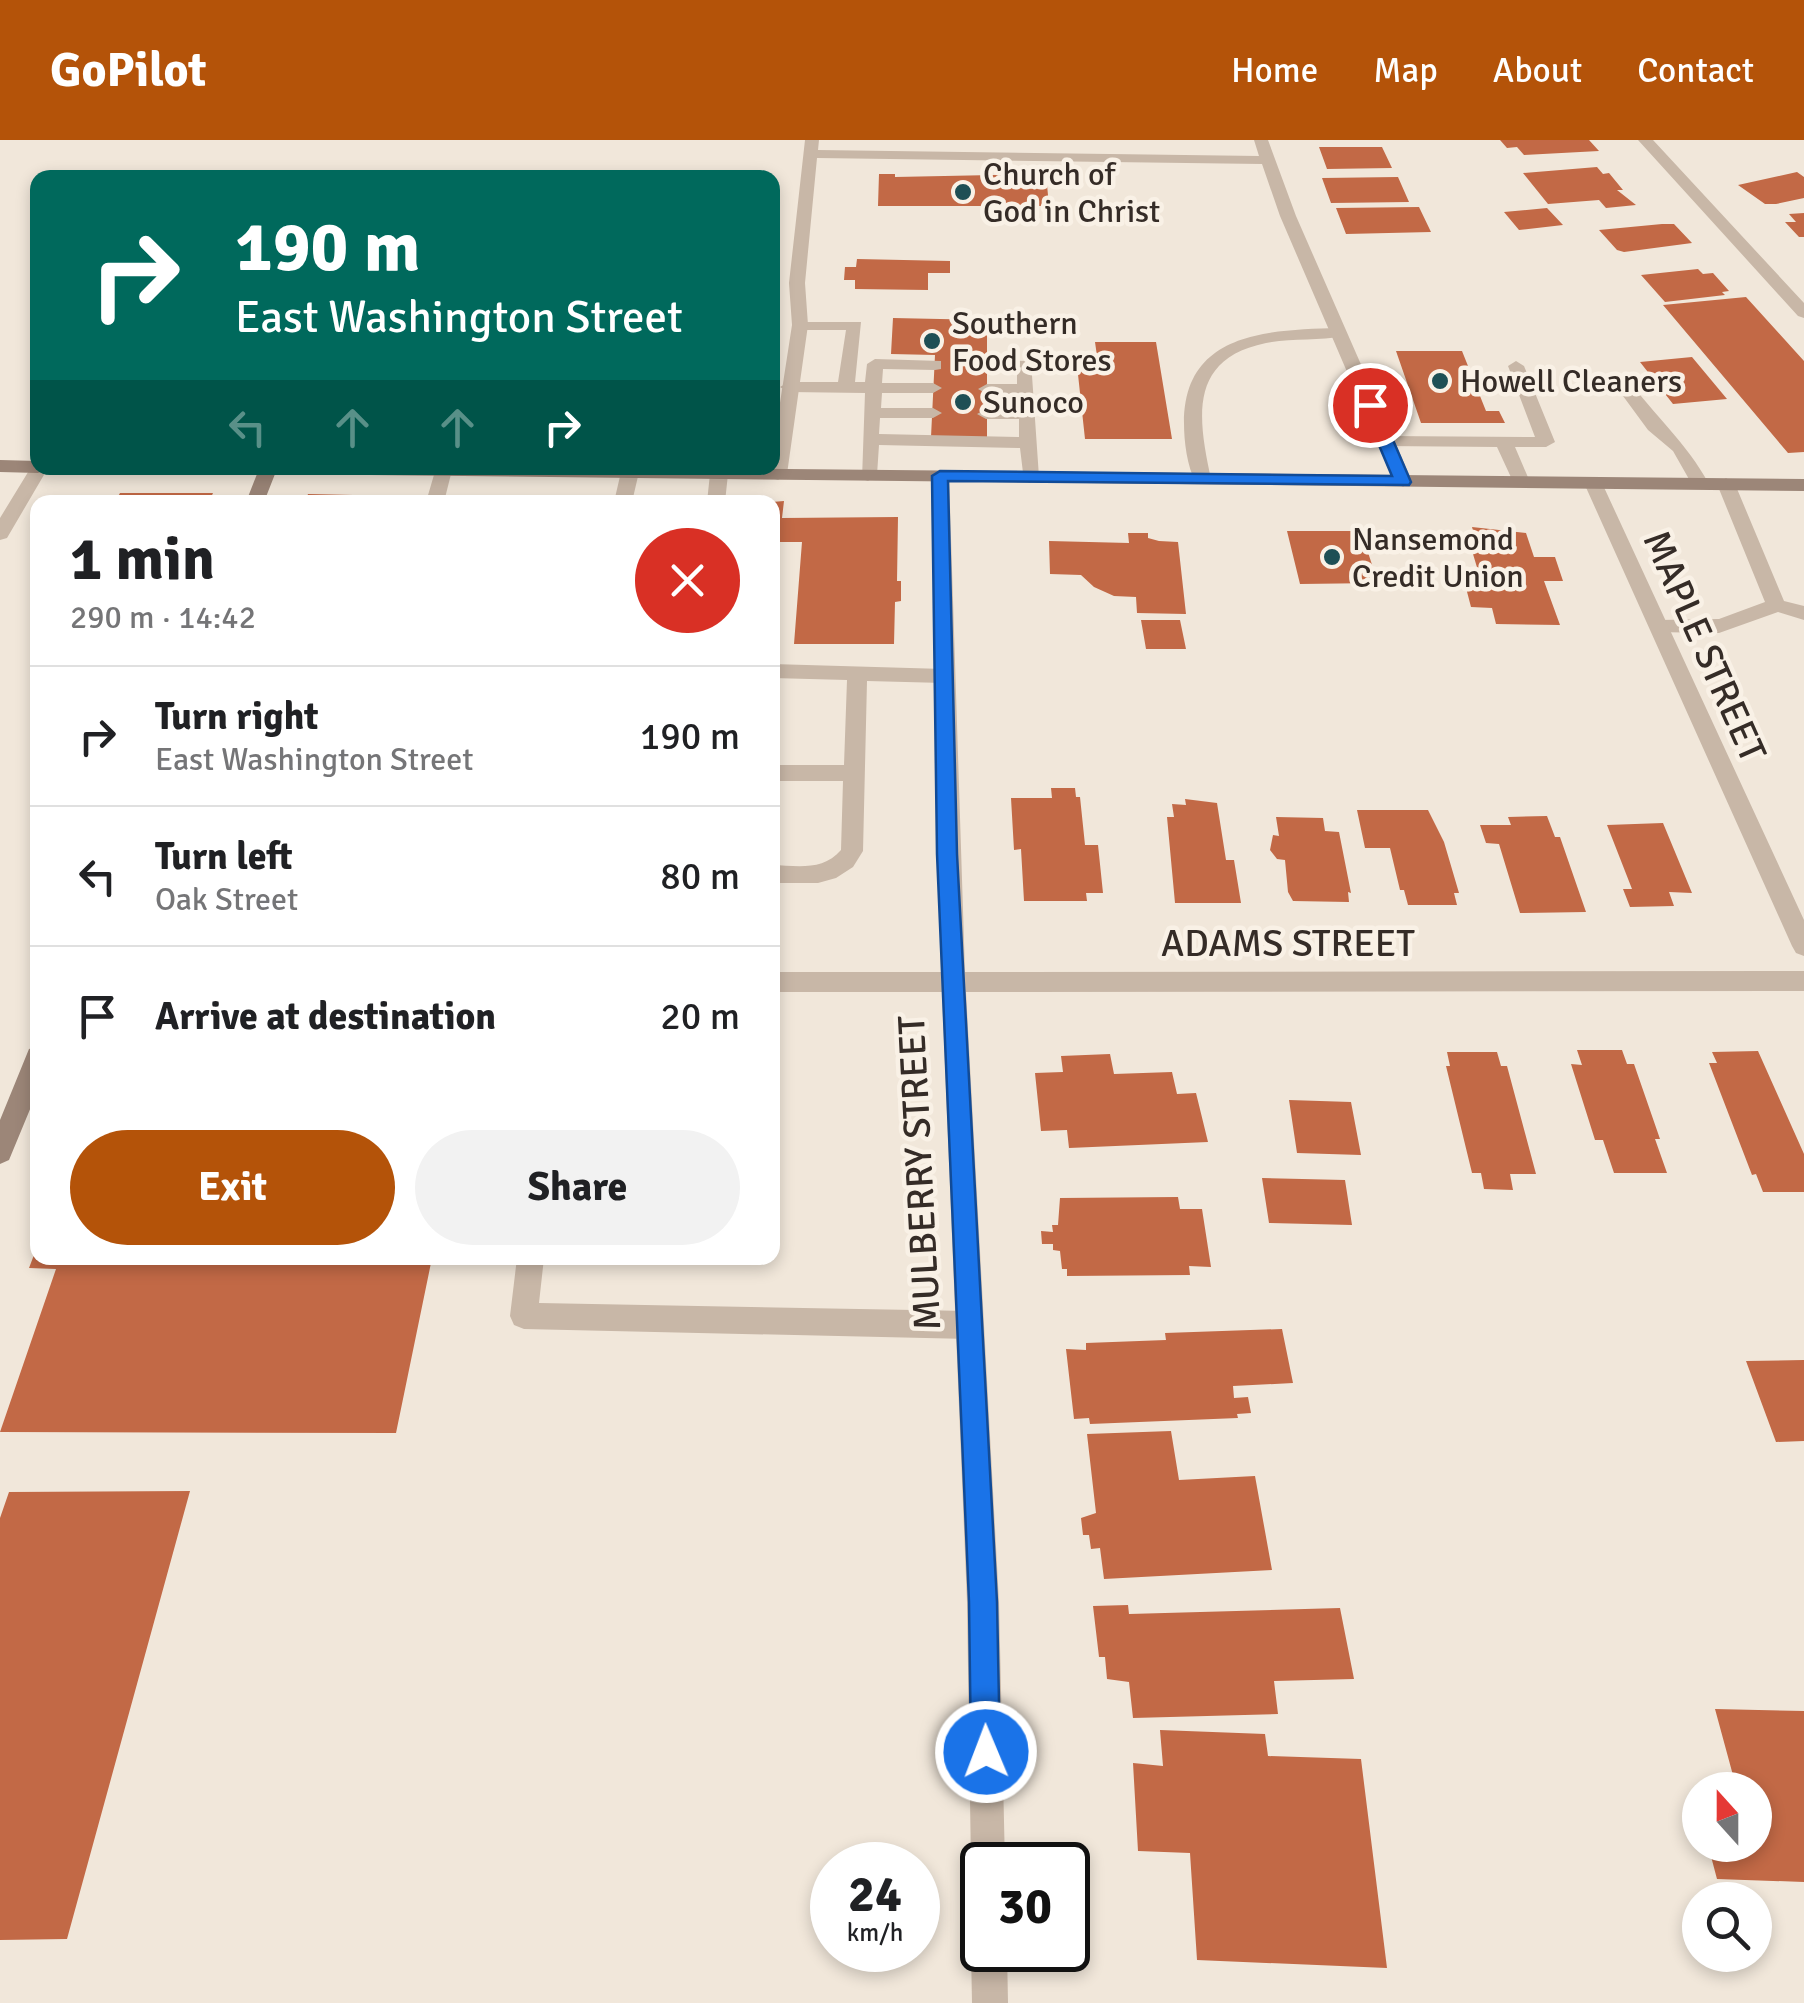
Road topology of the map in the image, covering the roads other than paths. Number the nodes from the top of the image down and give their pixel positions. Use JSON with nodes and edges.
{"nodes":[{"id":1,"x":1260,"y":140,"type":"edge"},
{"id":2,"x":1645,"y":140,"type":"edge"},
{"id":3,"x":811,"y":147,"type":"edge"},
{"id":4,"x":1268,"y":160,"type":"junction"},
{"id":5,"x":1804,"y":313,"type":"edge"},
{"id":6,"x":800,"y":325,"type":"junction"},
{"id":7,"x":1338,"y":332,"type":"junction"},
{"id":8,"x":934,"y":365,"type":"dead end"},
{"id":9,"x":987,"y":366,"type":"dead end"},
{"id":10,"x":1516,"y":366,"type":"dead end"},
{"id":11,"x":1620,"y":380,"type":"dead end"},
{"id":12,"x":789,"y":387,"type":"junction"},
{"id":13,"x":846,"y":387,"type":"junction"},
{"id":14,"x":875,"y":387,"type":"junction"},
{"id":15,"x":933,"y":388,"type":"dead end"},
{"id":16,"x":987,"y":389,"type":"dead end"},
{"id":17,"x":1026,"y":389,"type":"junction"},
{"id":18,"x":874,"y":412,"type":"junction"},
{"id":19,"x":932,"y":412,"type":"dead end"},
{"id":20,"x":986,"y":414,"type":"dead end"},
{"id":21,"x":1027,"y":414,"type":"junction"},
{"id":22,"x":870,"y":439,"type":"junction"},
{"id":23,"x":1386,"y":441,"type":"junction"},
{"id":24,"x":1504,"y":442,"type":"junction"},
{"id":25,"x":1028,"y":443,"type":"junction"},
{"id":26,"x":780,"y":458,"type":"edge"},
{"id":27,"x":0,"y":466,"type":"edge"},
{"id":28,"x":30,"y":467,"type":"edge"},
{"id":29,"x":780,"y":474,"type":"edge"},
{"id":30,"x":32,"y":475,"type":"edge"},
{"id":31,"x":868,"y":476,"type":"junction"},
{"id":32,"x":940,"y":476,"type":"junction"},
{"id":33,"x":1030,"y":477,"type":"junction"},
{"id":34,"x":1202,"y":479,"type":"junction"},
{"id":35,"x":1403,"y":482,"type":"junction"},
{"id":36,"x":1521,"y":482,"type":"junction"},
{"id":37,"x":1593,"y":483,"type":"junction"},
{"id":38,"x":1700,"y":484,"type":"junction"},
{"id":39,"x":1726,"y":484,"type":"junction"},
{"id":40,"x":1804,"y":485,"type":"edge"},
{"id":41,"x":6,"y":512,"type":"edge"},
{"id":42,"x":0,"y":534,"type":"edge"},
{"id":43,"x":1776,"y":605,"type":"junction"},
{"id":44,"x":1804,"y":613,"type":"edge"},
{"id":45,"x":1658,"y":627,"type":"junction"},
{"id":46,"x":780,"y":671,"type":"edge"},
{"id":47,"x":857,"y":674,"type":"junction"},
{"id":48,"x":944,"y":676,"type":"junction"},
{"id":49,"x":780,"y":773,"type":"edge"},
{"id":50,"x":854,"y":773,"type":"junction"},
{"id":51,"x":780,"y":874,"type":"edge"},
{"id":52,"x":1804,"y":946,"type":"edge"},
{"id":53,"x":953,"y":980,"type":"junction"},
{"id":54,"x":1804,"y":981,"type":"edge"},
{"id":55,"x":780,"y":982,"type":"edge"},
{"id":56,"x":30,"y":1077,"type":"edge"},
{"id":57,"x":0,"y":1152,"type":"edge"},
{"id":58,"x":530,"y":1265,"type":"edge"},
{"id":59,"x":969,"y":1324,"type":"junction"},
{"id":60,"x":988,"y":1842,"type":"edge"},
{"id":61,"x":989,"y":1972,"type":"edge"},
{"id":62,"x":990,"y":2003,"type":"edge"}],
"edges":[{"from":1,"to":4,"type":"street"},
{"from":2,"to":5,"type":"street"},
{"from":3,"to":4,"type":"street"},
{"from":3,"to":6,"type":"street"},
{"from":4,"to":7,"type":"street"},
{"from":6,"to":12,"type":"street"},
{"from":6,"to":13,"type":"street"},
{"from":7,"to":23,"type":"street"},
{"from":7,"to":34,"type":"street"},
{"from":8,"to":14,"type":"street"},
{"from":9,"to":17,"type":"street"},
{"from":10,"to":24,"type":"street"},
{"from":11,"to":38,"type":"street"},
{"from":12,"to":13,"type":"street"},
{"from":12,"to":26,"type":"street"},
{"from":13,"to":14,"type":"street"},
{"from":14,"to":15,"type":"street"},
{"from":14,"to":18,"type":"street"},
{"from":16,"to":17,"type":"street"},
{"from":17,"to":21,"type":"street"},
{"from":18,"to":19,"type":"street"},
{"from":18,"to":22,"type":"street"},
{"from":20,"to":21,"type":"street"},
{"from":21,"to":25,"type":"street"},
{"from":22,"to":25,"type":"street"},
{"from":22,"to":31,"type":"street"},
{"from":23,"to":24,"type":"street"},
{"from":23,"to":35,"type":"street"},
{"from":24,"to":36,"type":"street"},
{"from":25,"to":33,"type":"street"},
{"from":27,"to":28,"type":"main road"},
{"from":29,"to":31,"type":"main road"},
{"from":30,"to":41,"type":"street"},
{"from":31,"to":32,"type":"main road"},
{"from":32,"to":33,"type":"main road"},
{"from":32,"to":48,"type":"street","name":"MULBERRY STREET"},
{"from":33,"to":34,"type":"main road"},
{"from":34,"to":35,"type":"main road"},
{"from":35,"to":36,"type":"main road"},
{"from":36,"to":37,"type":"main road"},
{"from":37,"to":38,"type":"main road"},
{"from":37,"to":45,"type":"street","name":"MAPLE STREET"},
{"from":38,"to":39,"type":"main road"},
{"from":39,"to":40,"type":"main road"},
{"from":39,"to":43,"type":"street"},
{"from":41,"to":42,"type":"street"},
{"from":43,"to":44,"type":"street"},
{"from":43,"to":45,"type":"street"},
{"from":45,"to":52,"type":"street","name":"MAPLE STREET"},
{"from":46,"to":47,"type":"street"},
{"from":47,"to":48,"type":"street"},
{"from":47,"to":50,"type":"street"},
{"from":48,"to":53,"type":"street","name":"MULBERRY STREET"},
{"from":49,"to":50,"type":"street"},
{"from":50,"to":51,"type":"street"},
{"from":53,"to":54,"type":"street","name":"ADAMS STREET"},
{"from":53,"to":55,"type":"street","name":"ADAMS STREET"},
{"from":53,"to":59,"type":"street","name":"MULBERRY STREET"},
{"from":56,"to":57,"type":"main road"},
{"from":58,"to":59,"type":"street"},
{"from":59,"to":60,"type":"street","name":"MULBERRY STREET"},
{"from":61,"to":62,"type":"street"}]}
